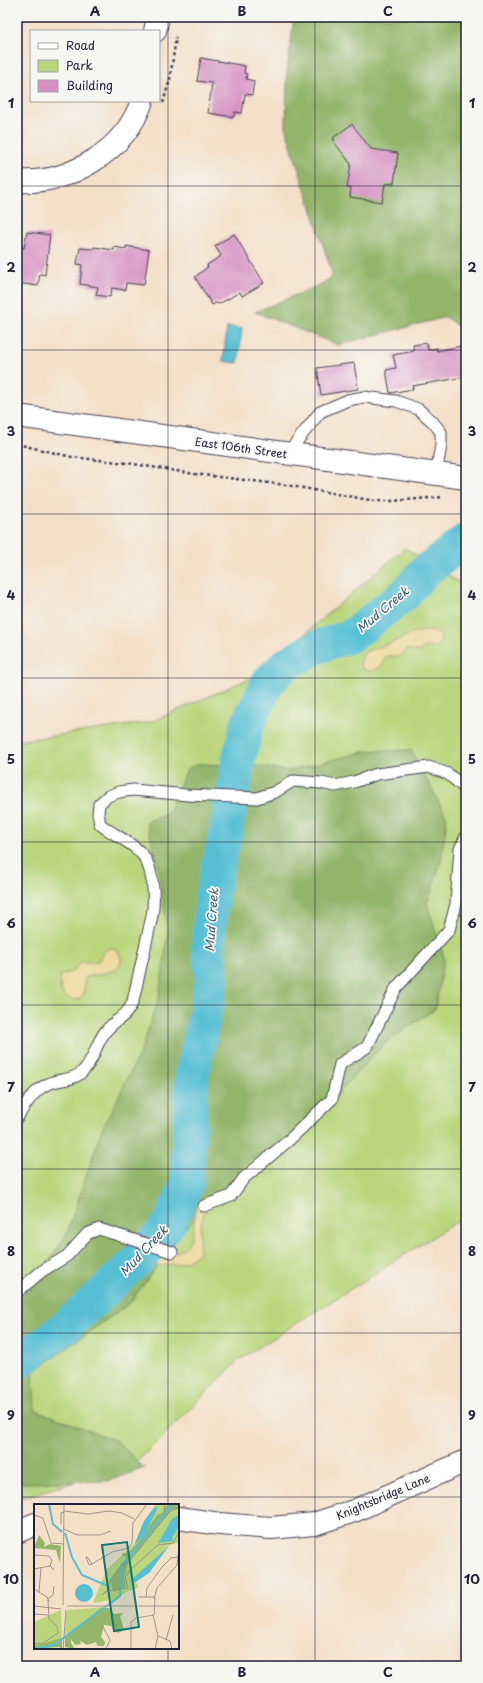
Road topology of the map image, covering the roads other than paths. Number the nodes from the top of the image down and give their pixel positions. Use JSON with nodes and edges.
{"nodes":[{"id":1,"x":158,"y":17,"type":"edge"},
{"id":2,"x":156,"y":30,"type":"edge"},
{"id":3,"x":142,"y":102,"type":"edge"},
{"id":4,"x":17,"y":181,"type":"edge"},
{"id":5,"x":17,"y":416,"type":"edge"},
{"id":6,"x":287,"y":454,"type":"junction"},
{"id":7,"x":436,"y":474,"type":"junction"},
{"id":8,"x":466,"y":478,"type":"edge"},
{"id":9,"x":466,"y":789,"type":"edge"},
{"id":10,"x":466,"y":837,"type":"edge"},
{"id":11,"x":17,"y":1118,"type":"edge"},
{"id":12,"x":204,"y":1206,"type":"dead end"},
{"id":13,"x":172,"y":1252,"type":"dead end"},
{"id":14,"x":17,"y":1292,"type":"edge"},
{"id":15,"x":466,"y":1461,"type":"edge"},
{"id":16,"x":179,"y":1518,"type":"edge"},
{"id":17,"x":34,"y":1524,"type":"edge"},
{"id":18,"x":17,"y":1532,"type":"edge"}],
"edges":[{"from":1,"to":2,"type":"street"},
{"from":3,"to":4,"type":"street"},
{"from":5,"to":6,"type":"street","name":"East 106th Street"},
{"from":6,"to":7,"type":"street","name":"East 106th Street"},
{"from":6,"to":7,"type":"lane"},
{"from":7,"to":8,"type":"street","name":"East 106th Street"},
{"from":9,"to":11,"type":"lane"},
{"from":10,"to":12,"type":"lane"},
{"from":13,"to":14,"type":"lane"},
{"from":15,"to":16,"type":"street","name":"Knightsbridge Lane"},
{"from":17,"to":18,"type":"street"}]}
